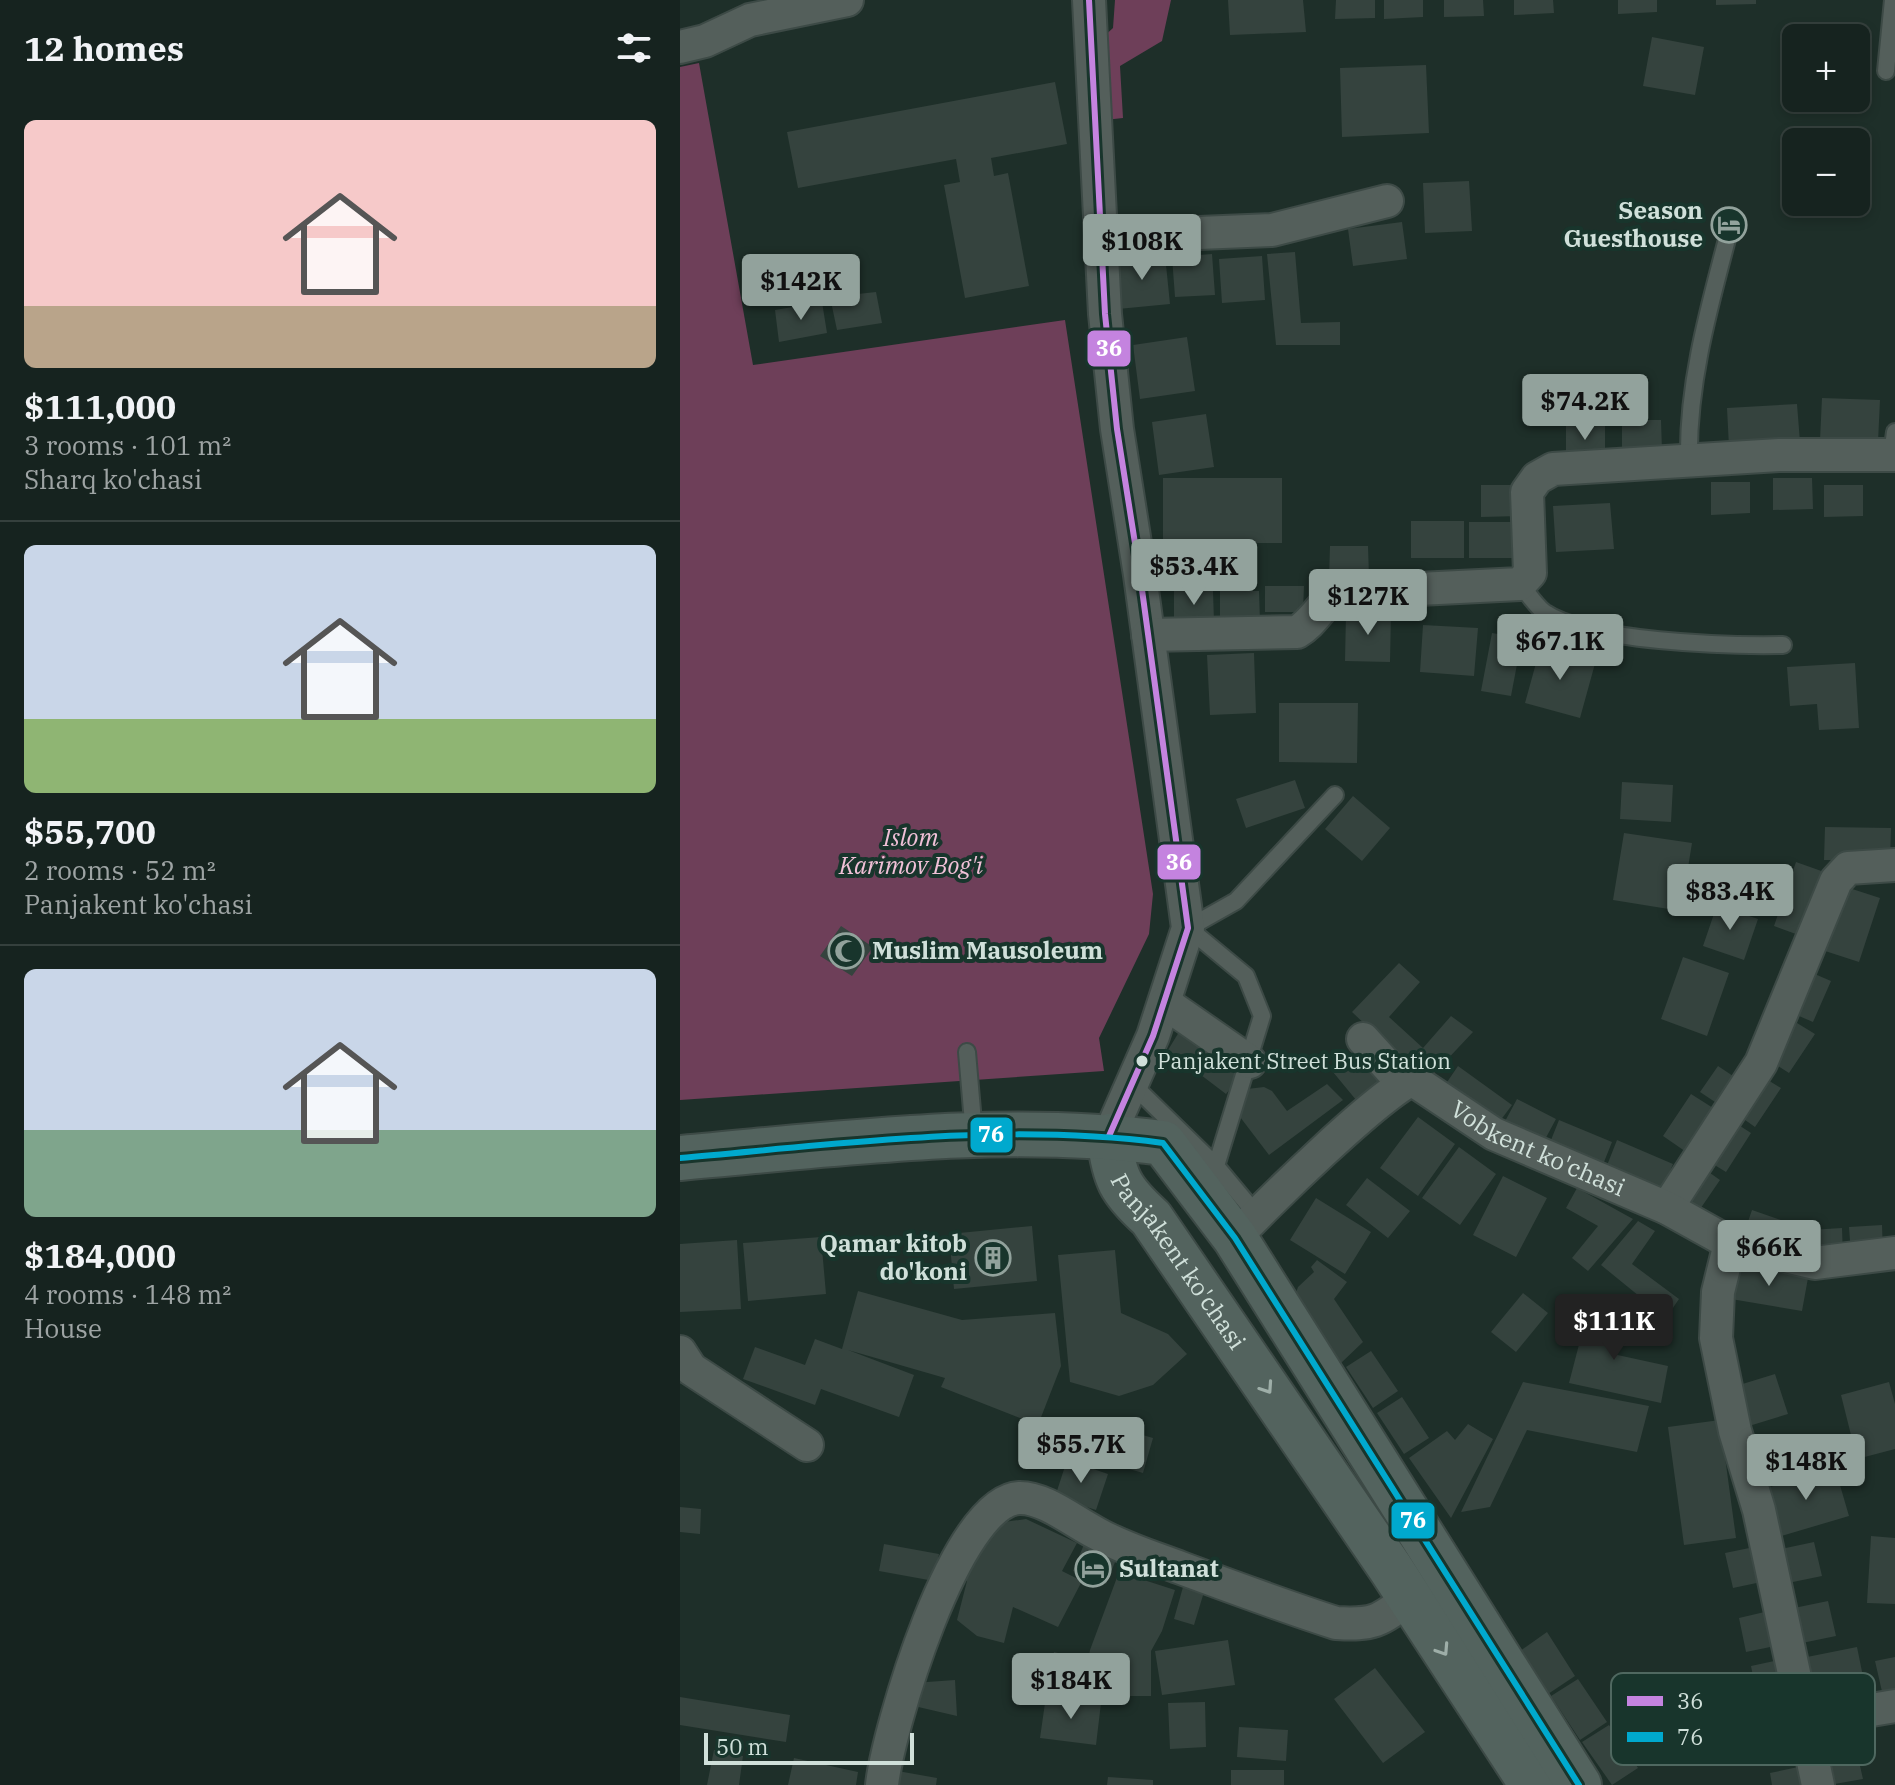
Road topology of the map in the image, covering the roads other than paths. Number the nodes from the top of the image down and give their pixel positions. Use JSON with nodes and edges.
{"nodes":[{"id":1,"x":847,"y":0,"type":"edge"},
{"id":2,"x":1089,"y":0,"type":"edge"},
{"id":3,"x":1893,"y":0,"type":"edge"},
{"id":4,"x":692,"y":44,"type":"edge"},
{"id":5,"x":1886,"y":71,"type":"dead end"},
{"id":6,"x":1387,"y":201,"type":"dead end"},
{"id":7,"x":1730,"y":228,"type":"dead end"},
{"id":8,"x":1101,"y":237,"type":"junction"},
{"id":9,"x":1894,"y":447,"type":"edge"},
{"id":10,"x":1689,"y":462,"type":"junction"},
{"id":11,"x":1520,"y":584,"type":"junction"},
{"id":12,"x":1148,"y":635,"type":"junction"},
{"id":13,"x":1783,"y":645,"type":"dead end"},
{"id":14,"x":1335,"y":795,"type":"dead end"},
{"id":15,"x":1895,"y":865,"type":"edge"},
{"id":16,"x":1188,"y":928,"type":"junction"},
{"id":17,"x":1165,"y":1003,"type":"junction"},
{"id":18,"x":1363,"y":1039,"type":"dead end"},
{"id":19,"x":967,"y":1052,"type":"dead end"},
{"id":20,"x":1250,"y":1062,"type":"junction"},
{"id":21,"x":1402,"y":1082,"type":"junction"},
{"id":22,"x":1131,"y":1083,"type":"junction"},
{"id":23,"x":974,"y":1136,"type":"junction"},
{"id":24,"x":1109,"y":1136,"type":"junction"},
{"id":25,"x":680,"y":1158,"type":"edge"},
{"id":26,"x":1216,"y":1166,"type":"junction"},
{"id":27,"x":1667,"y":1208,"type":"junction"},
{"id":28,"x":1245,"y":1226,"type":"junction"},
{"id":29,"x":1730,"y":1243,"type":"junction"},
{"id":30,"x":1895,"y":1253,"type":"edge"},
{"id":31,"x":680,"y":1352,"type":"edge"},
{"id":32,"x":807,"y":1445,"type":"dead end"},
{"id":33,"x":1409,"y":1598,"type":"junction"},
{"id":34,"x":1795,"y":1673,"type":"edge"},
{"id":35,"x":1895,"y":1706,"type":"edge"},
{"id":36,"x":1875,"y":1709,"type":"edge"},
{"id":37,"x":1814,"y":1765,"type":"edge"},
{"id":38,"x":882,"y":1785,"type":"edge"},
{"id":39,"x":1532,"y":1785,"type":"edge"},
{"id":40,"x":1579,"y":1785,"type":"edge"},
{"id":41,"x":1818,"y":1785,"type":"edge"}],
"edges":[{"from":1,"to":4,"type":"street"},
{"from":2,"to":8,"type":"street"},
{"from":3,"to":5,"type":"lane"},
{"from":6,"to":8,"type":"street"},
{"from":7,"to":10,"type":"lane"},
{"from":8,"to":12,"type":"street"},
{"from":9,"to":10,"type":"street"},
{"from":10,"to":11,"type":"street"},
{"from":11,"to":12,"type":"street"},
{"from":11,"to":13,"type":"lane"},
{"from":12,"to":16,"type":"street"},
{"from":14,"to":16,"type":"lane"},
{"from":15,"to":27,"type":"street"},
{"from":16,"to":17,"type":"street"},
{"from":16,"to":20,"type":"lane"},
{"from":17,"to":20,"type":"street"},
{"from":17,"to":22,"type":"street"},
{"from":18,"to":21,"type":"street"},
{"from":19,"to":23,"type":"lane"},
{"from":20,"to":26,"type":"lane"},
{"from":21,"to":27,"type":"street","name":"Vobkent ko'chasi"},
{"from":21,"to":28,"type":"street"},
{"from":22,"to":24,"type":"street"},
{"from":22,"to":26,"type":"lane"},
{"from":23,"to":24,"type":"main road"},
{"from":23,"to":25,"type":"main road"},
{"from":24,"to":28,"type":"main road","name":"Panjakent ko'chasi"},
{"from":24,"to":33,"type":"main road","name":"Panjakent ko'chasi","one_way":true},
{"from":26,"to":28,"type":"lane"},
{"from":27,"to":29,"type":"street","name":"Vobkent ko'chasi"},
{"from":28,"to":40,"type":"main road","name":"Panjakent ko'chasi"},
{"from":29,"to":30,"type":"street","name":"Vobkent ko'chasi"},
{"from":29,"to":34,"type":"street"},
{"from":31,"to":32,"type":"street"},
{"from":33,"to":38,"type":"street"},
{"from":33,"to":39,"type":"main road","name":"Panjakent ko'chasi","one_way":true},
{"from":35,"to":36,"type":"street"},
{"from":37,"to":41,"type":"street"}]}
